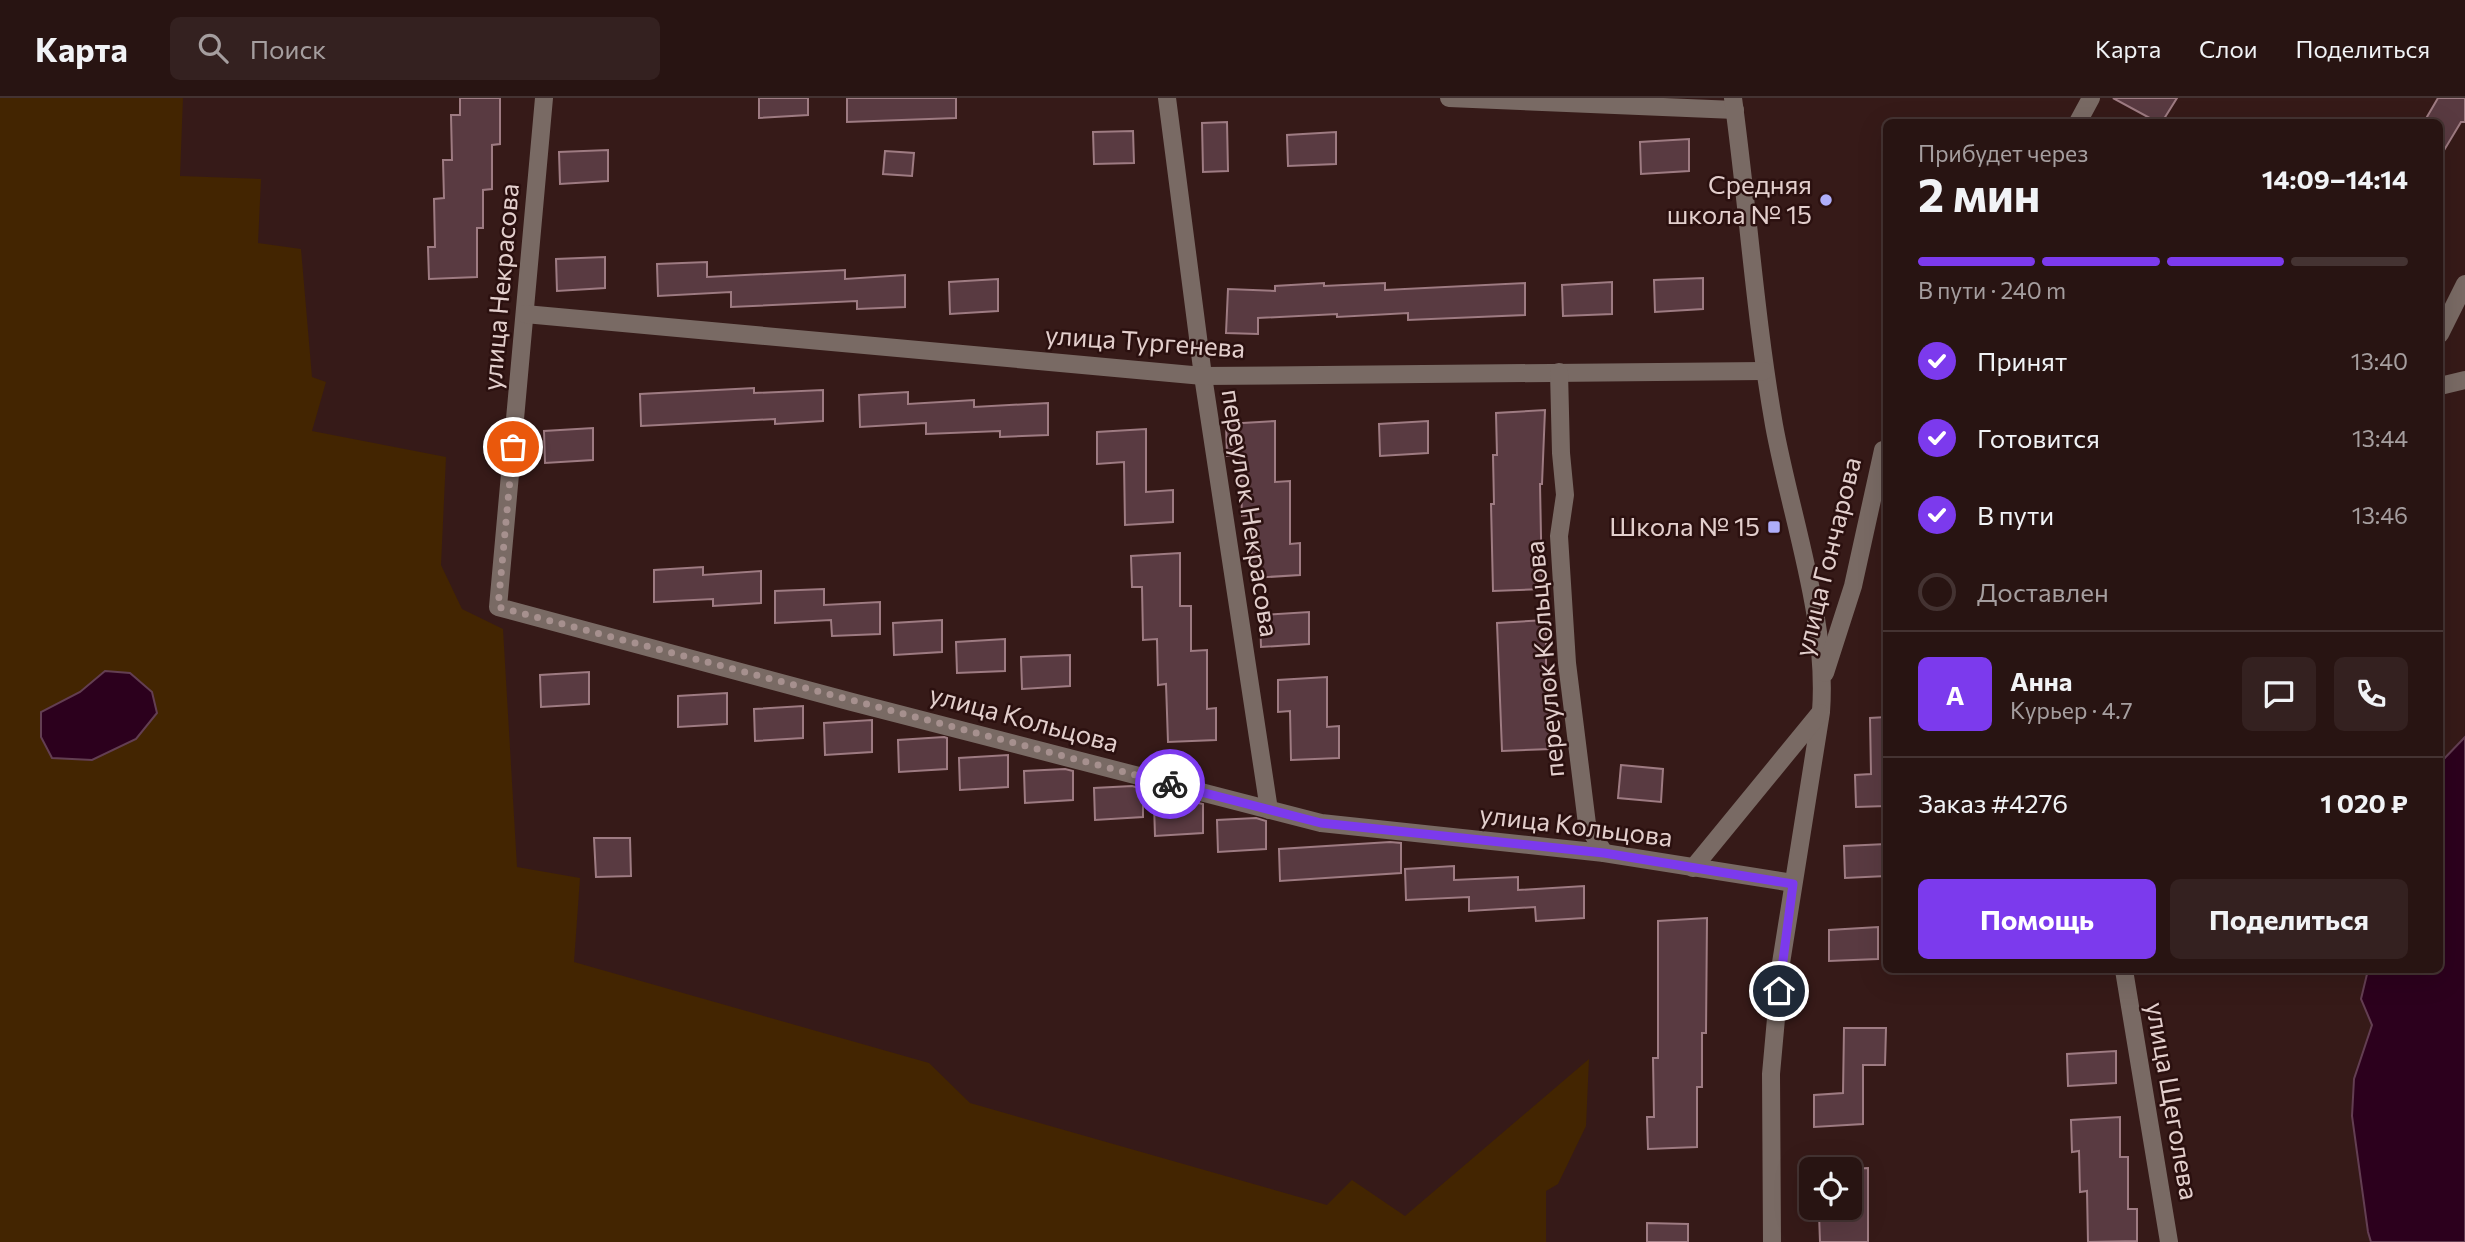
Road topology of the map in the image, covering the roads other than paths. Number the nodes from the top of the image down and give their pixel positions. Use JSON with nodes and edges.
{"nodes":[{"id":1,"x":544,"y":98,"type":"edge"},
{"id":2,"x":1167,"y":98,"type":"edge"},
{"id":3,"x":1449,"y":98,"type":"edge"},
{"id":4,"x":2091,"y":98,"type":"edge"},
{"id":5,"x":1734,"y":104,"type":"edge"},
{"id":6,"x":2080,"y":119,"type":"edge"},
{"id":7,"x":2465,"y":284,"type":"edge"},
{"id":8,"x":525,"y":314,"type":"junction"},
{"id":9,"x":2443,"y":328,"type":"edge"},
{"id":10,"x":1764,"y":371,"type":"junction"},
{"id":11,"x":1559,"y":372,"type":"junction"},
{"id":12,"x":1203,"y":376,"type":"junction"},
{"id":13,"x":2465,"y":380,"type":"edge"},
{"id":14,"x":2443,"y":385,"type":"edge"},
{"id":15,"x":1883,"y":450,"type":"edge"},
{"id":16,"x":498,"y":607,"type":"joint"},
{"id":17,"x":1823,"y":680,"type":"junction"},
{"id":18,"x":1821,"y":712,"type":"junction"},
{"id":19,"x":1269,"y":810,"type":"junction"},
{"id":20,"x":1604,"y":853,"type":"junction"},
{"id":21,"x":1693,"y":867,"type":"junction"},
{"id":22,"x":1793,"y":884,"type":"junction"},
{"id":23,"x":2124,"y":973,"type":"edge"},
{"id":24,"x":1772,"y":1242,"type":"edge"},
{"id":25,"x":2169,"y":1242,"type":"edge"}],
"edges":[{"from":1,"to":8,"type":"street","name":"улица Некрасова"},
{"from":2,"to":12,"type":"street","name":"переулок Некрасова"},
{"from":3,"to":5,"type":"street"},
{"from":4,"to":6,"type":"street"},
{"from":5,"to":10,"type":"street","name":"улица Гончарова"},
{"from":7,"to":9,"type":"street"},
{"from":8,"to":12,"type":"street","name":"улица Тургенева"},
{"from":8,"to":16,"type":"street","name":"улица Некрасова"},
{"from":10,"to":11,"type":"street","name":"улица Тургенева"},
{"from":10,"to":17,"type":"street","name":"улица Гончарова"},
{"from":11,"to":12,"type":"street","name":"улица Тургенева"},
{"from":11,"to":20,"type":"street","name":"переулок Кольцова"},
{"from":12,"to":19,"type":"street","name":"переулок Некрасова"},
{"from":13,"to":14,"type":"street"},
{"from":15,"to":17,"type":"street","name":"улица Гончарова"},
{"from":16,"to":19,"type":"street","name":"улица Кольцова"},
{"from":17,"to":18,"type":"street","name":"улица Гончарова"},
{"from":18,"to":21,"type":"street"},
{"from":18,"to":22,"type":"street","name":"улица Гончарова"},
{"from":19,"to":20,"type":"street","name":"улица Кольцова"},
{"from":20,"to":21,"type":"street","name":"улица Кольцова"},
{"from":21,"to":22,"type":"street","name":"улица Кольцова"},
{"from":22,"to":24,"type":"street","name":"улица Гончарова"},
{"from":23,"to":25,"type":"street","name":"улица Щеголева"}]}
